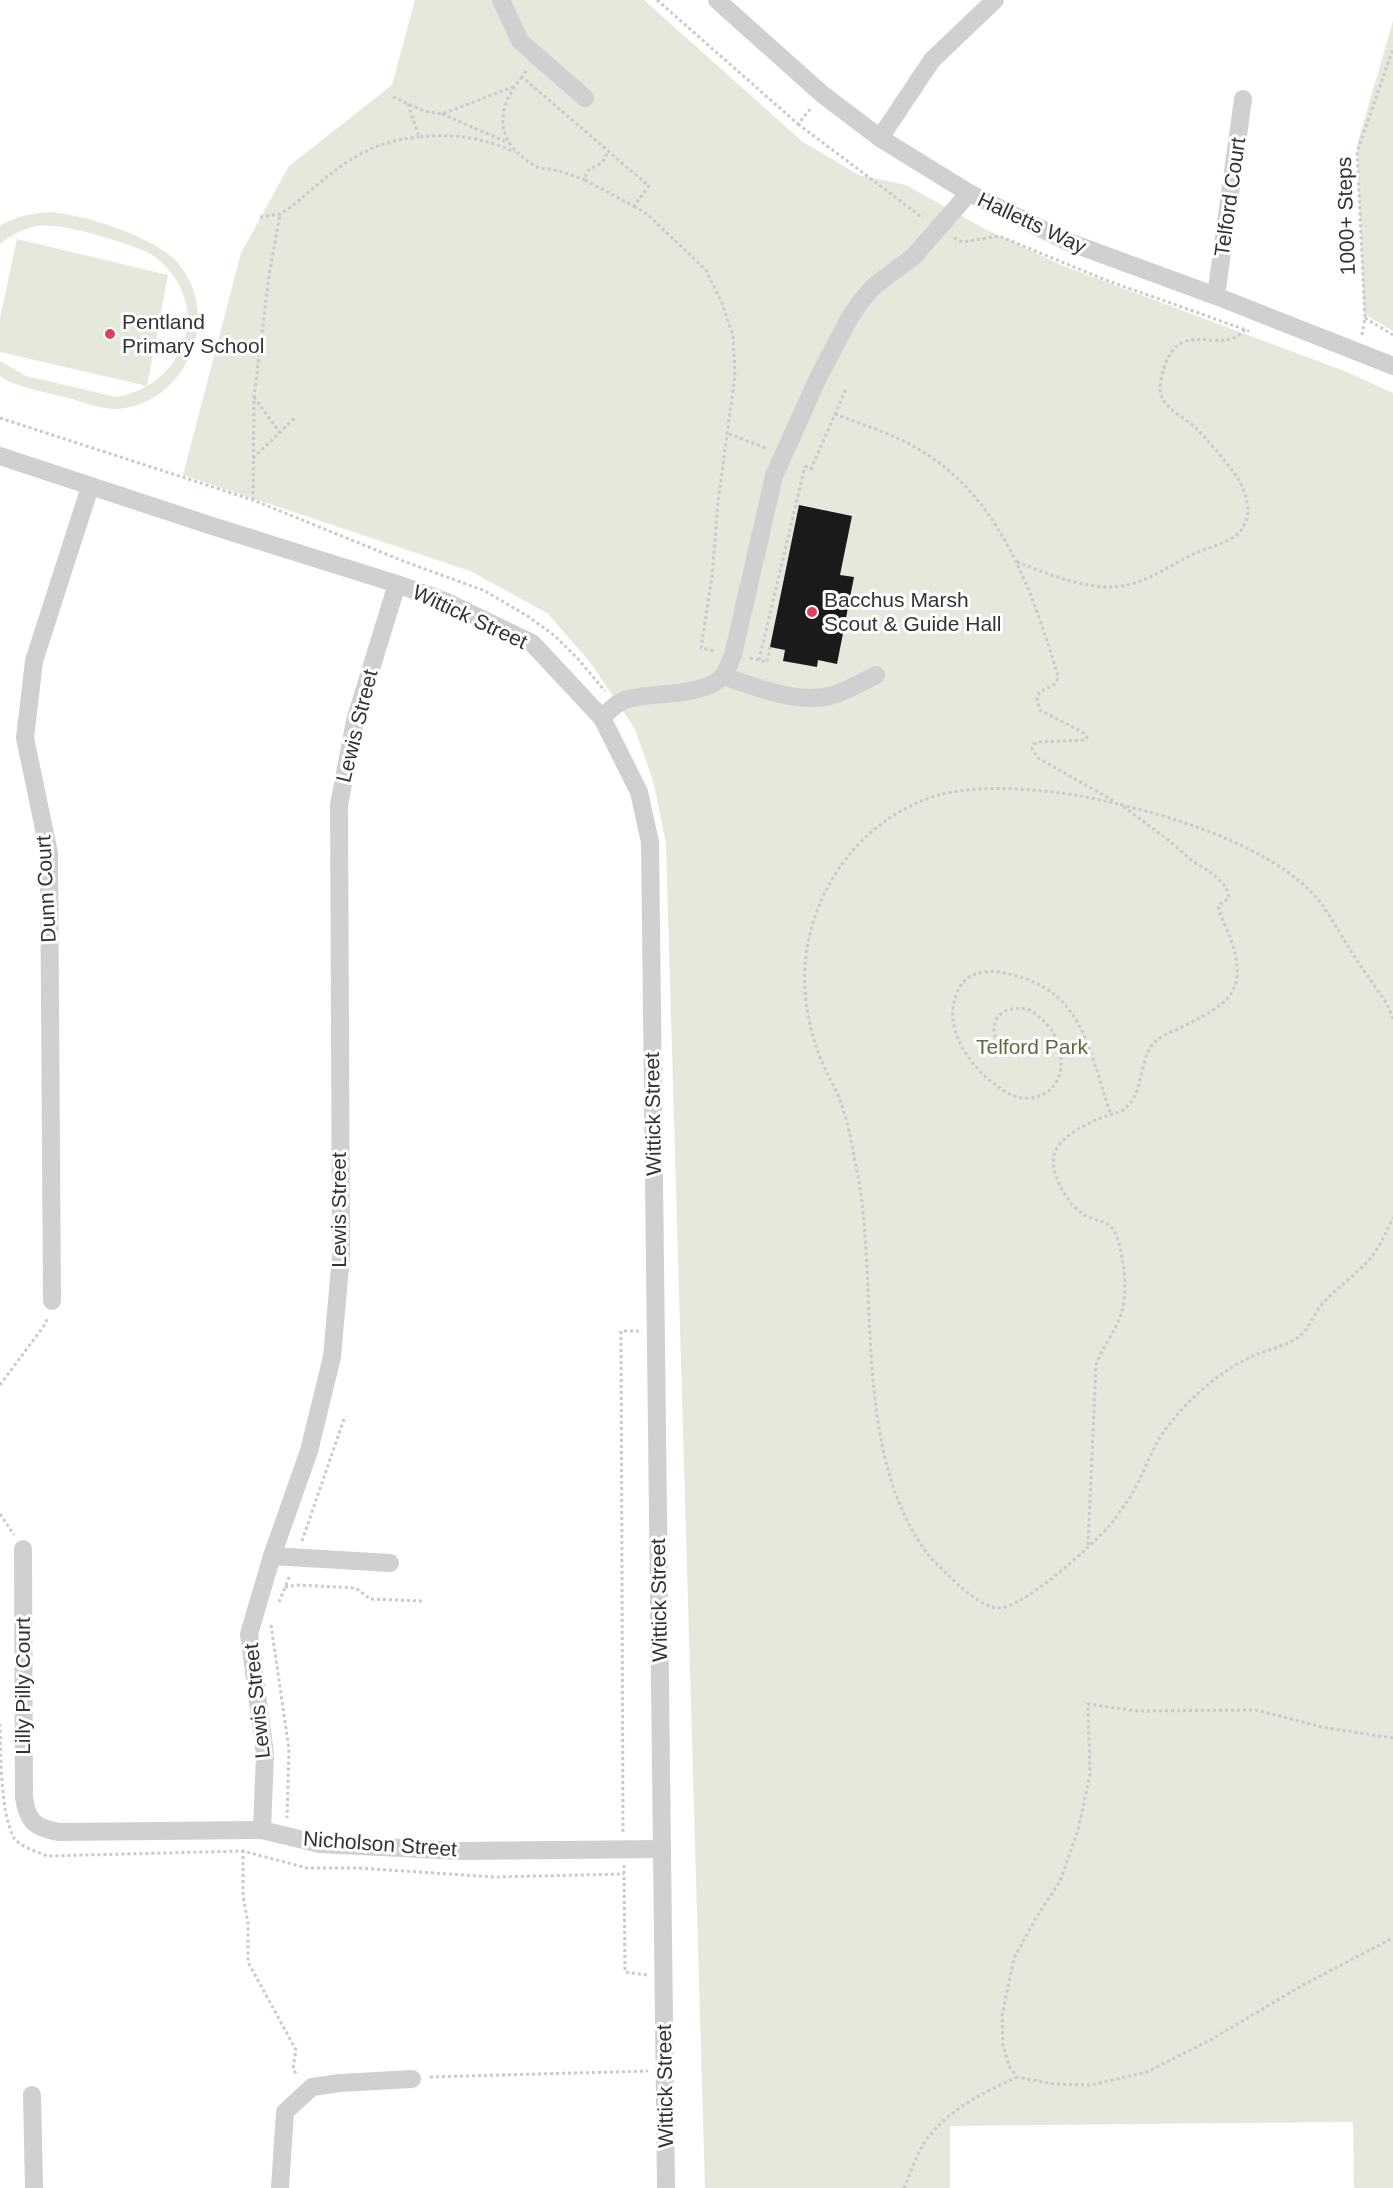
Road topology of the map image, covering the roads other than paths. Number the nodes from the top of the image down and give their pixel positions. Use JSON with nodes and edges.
{"nodes":[{"id":1,"x":501,"y":0,"type":"edge"},
{"id":2,"x":717,"y":0,"type":"edge"},
{"id":3,"x":995,"y":0,"type":"edge"},
{"id":4,"x":585,"y":98,"type":"dead end"},
{"id":5,"x":1243,"y":99,"type":"dead end"},
{"id":6,"x":880,"y":138,"type":"junction"},
{"id":7,"x":969,"y":193,"type":"junction"},
{"id":8,"x":1216,"y":296,"type":"junction"},
{"id":9,"x":1393,"y":366,"type":"edge"},
{"id":10,"x":0,"y":456,"type":"edge"},
{"id":11,"x":90,"y":487,"type":"junction"},
{"id":12,"x":397,"y":584,"type":"junction"},
{"id":13,"x":876,"y":675,"type":"dead end"},
{"id":14,"x":723,"y":676,"type":"junction"},
{"id":15,"x":602,"y":718,"type":"junction"},
{"id":16,"x":52,"y":1301,"type":"road end"},
{"id":17,"x":23,"y":1549,"type":"road end"},
{"id":18,"x":272,"y":1556,"type":"junction"},
{"id":19,"x":390,"y":1563,"type":"dead end"},
{"id":20,"x":32,"y":1821,"type":"joint"},
{"id":21,"x":262,"y":1830,"type":"junction"},
{"id":22,"x":661,"y":1849,"type":"junction"},
{"id":23,"x":412,"y":2079,"type":"road end"},
{"id":24,"x":32,"y":2095,"type":"dead end"},
{"id":25,"x":34,"y":2188,"type":"edge"},
{"id":26,"x":280,"y":2188,"type":"edge"},
{"id":27,"x":666,"y":2188,"type":"edge"}],
"edges":[{"from":1,"to":4,"type":"street"},
{"from":2,"to":6,"type":"street","name":"Halletts Way"},
{"from":3,"to":6,"type":"street"},
{"from":5,"to":8,"type":"street","name":"Telford Court"},
{"from":6,"to":7,"type":"street","name":"Halletts Way"},
{"from":7,"to":8,"type":"street","name":"Halletts Way"},
{"from":7,"to":14,"type":"street"},
{"from":8,"to":9,"type":"street","name":"Halletts Way"},
{"from":10,"to":11,"type":"street","name":"Wittick Street"},
{"from":11,"to":12,"type":"street","name":"Wittick Street"},
{"from":11,"to":16,"type":"street","name":"Dunn Court"},
{"from":12,"to":15,"type":"street","name":"Wittick Street"},
{"from":12,"to":18,"type":"street","name":"Lewis Street"},
{"from":13,"to":14,"type":"street"},
{"from":14,"to":15,"type":"street"},
{"from":15,"to":22,"type":"street","name":"Wittick Street"},
{"from":17,"to":20,"type":"street","name":"Lilly Pilly Court"},
{"from":18,"to":19,"type":"street"},
{"from":18,"to":21,"type":"street","name":"Lewis Street"},
{"from":20,"to":21,"type":"street","name":"Nicholson Street"},
{"from":21,"to":22,"type":"street","name":"Nicholson Street"},
{"from":22,"to":27,"type":"street","name":"Wittick Street"},
{"from":23,"to":26,"type":"street"},
{"from":24,"to":25,"type":"street"}]}
